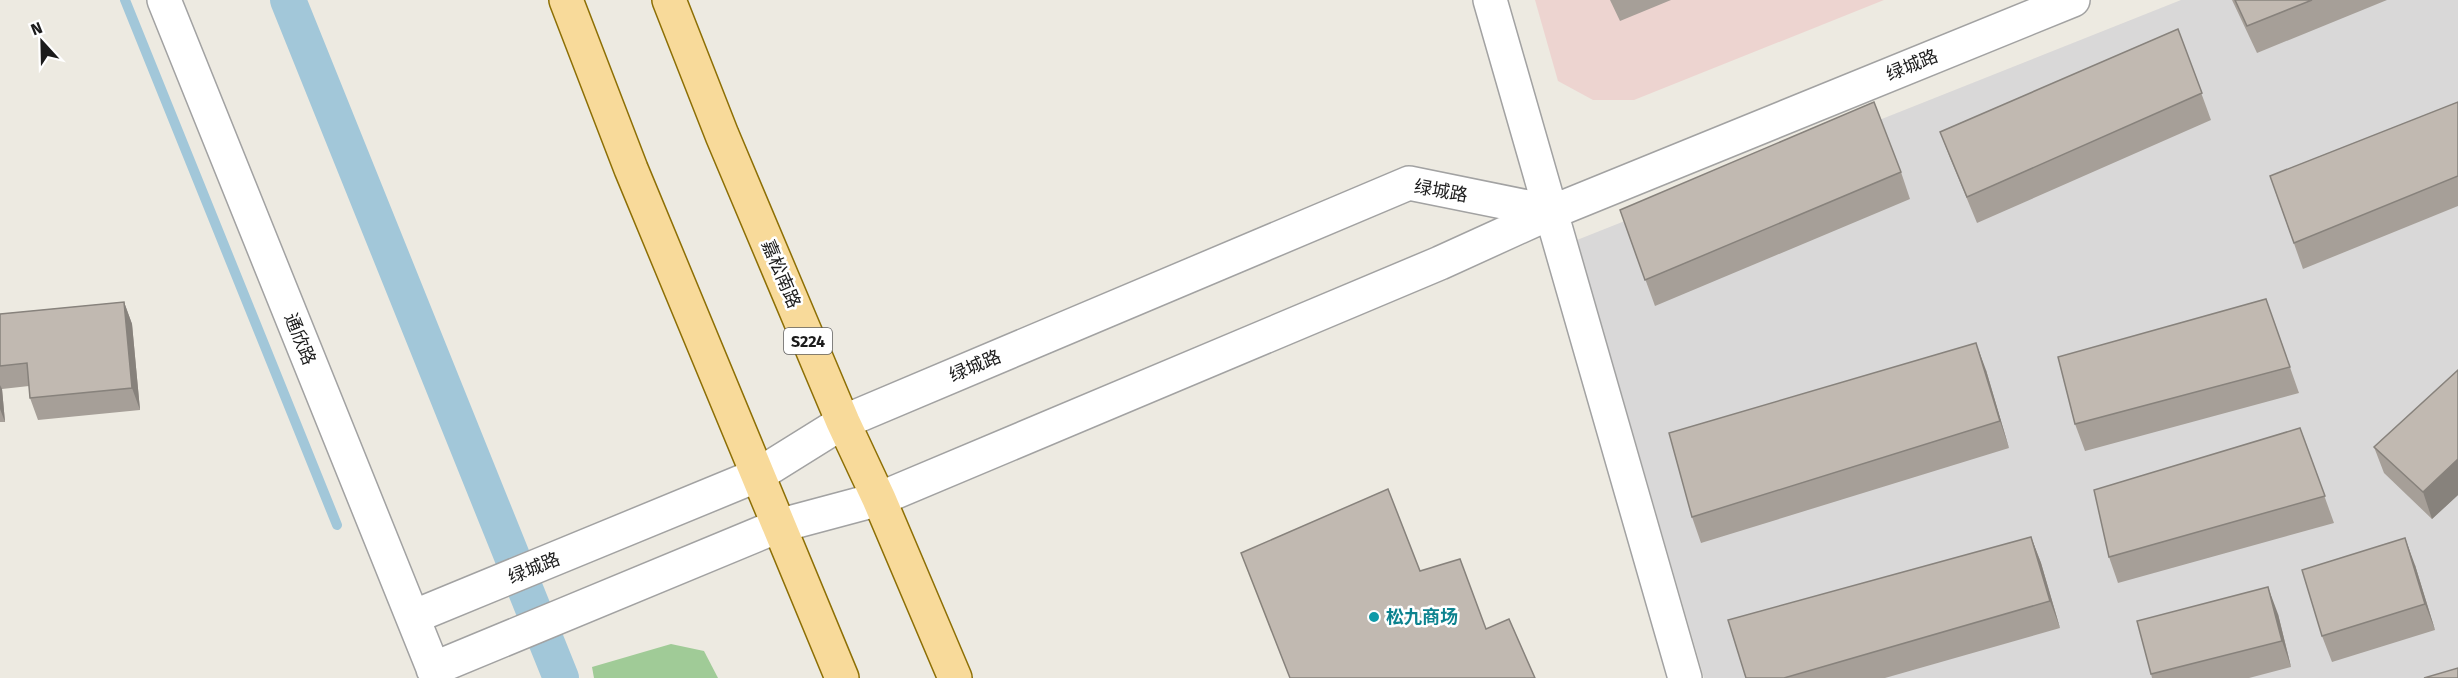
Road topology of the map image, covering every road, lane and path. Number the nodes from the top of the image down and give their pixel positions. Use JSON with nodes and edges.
{"nodes":[{"id":1,"x":164,"y":0,"type":"edge"},
{"id":2,"x":566,"y":0,"type":"edge"},
{"id":3,"x":669,"y":0,"type":"edge"},
{"id":4,"x":1490,"y":0,"type":"edge"},
{"id":5,"x":2073,"y":0,"type":"edge"},
{"id":6,"x":1552,"y":212,"type":"junction"},
{"id":7,"x":843,"y":422,"type":"junction"},
{"id":8,"x":758,"y":476,"type":"junction"},
{"id":9,"x":879,"y":499,"type":"junction"},
{"id":10,"x":778,"y":526,"type":"junction"},
{"id":11,"x":413,"y":617,"type":"junction"},
{"id":12,"x":435,"y":674,"type":"edge"},
{"id":13,"x":842,"y":678,"type":"edge"},
{"id":14,"x":955,"y":678,"type":"edge"},
{"id":15,"x":1685,"y":678,"type":"edge"}],
"edges":[{"from":1,"to":11,"type":"street","name":"通欣路"},
{"from":2,"to":8,"type":"main road"},
{"from":3,"to":7,"type":"main road","name":"嘉松南路","number":"S224"},
{"from":4,"to":6,"type":"street"},
{"from":5,"to":6,"type":"street","name":"绿城路"},
{"from":6,"to":7,"type":"street","name":"绿城路"},
{"from":6,"to":9,"type":"street","name":"绿城路"},
{"from":6,"to":15,"type":"street"},
{"from":7,"to":8,"type":"street","name":"绿城路"},
{"from":7,"to":9,"type":"main road","name":"嘉松南路","number":"S224"},
{"from":8,"to":10,"type":"main road"},
{"from":8,"to":11,"type":"street","name":"绿城路"},
{"from":9,"to":10,"type":"street","name":"绿城路"},
{"from":9,"to":14,"type":"main road","name":"嘉松南路","number":"S224"},
{"from":10,"to":12,"type":"street","name":"绿城路"},
{"from":10,"to":13,"type":"main road"},
{"from":11,"to":12,"type":"street","name":"通欣路"}]}
